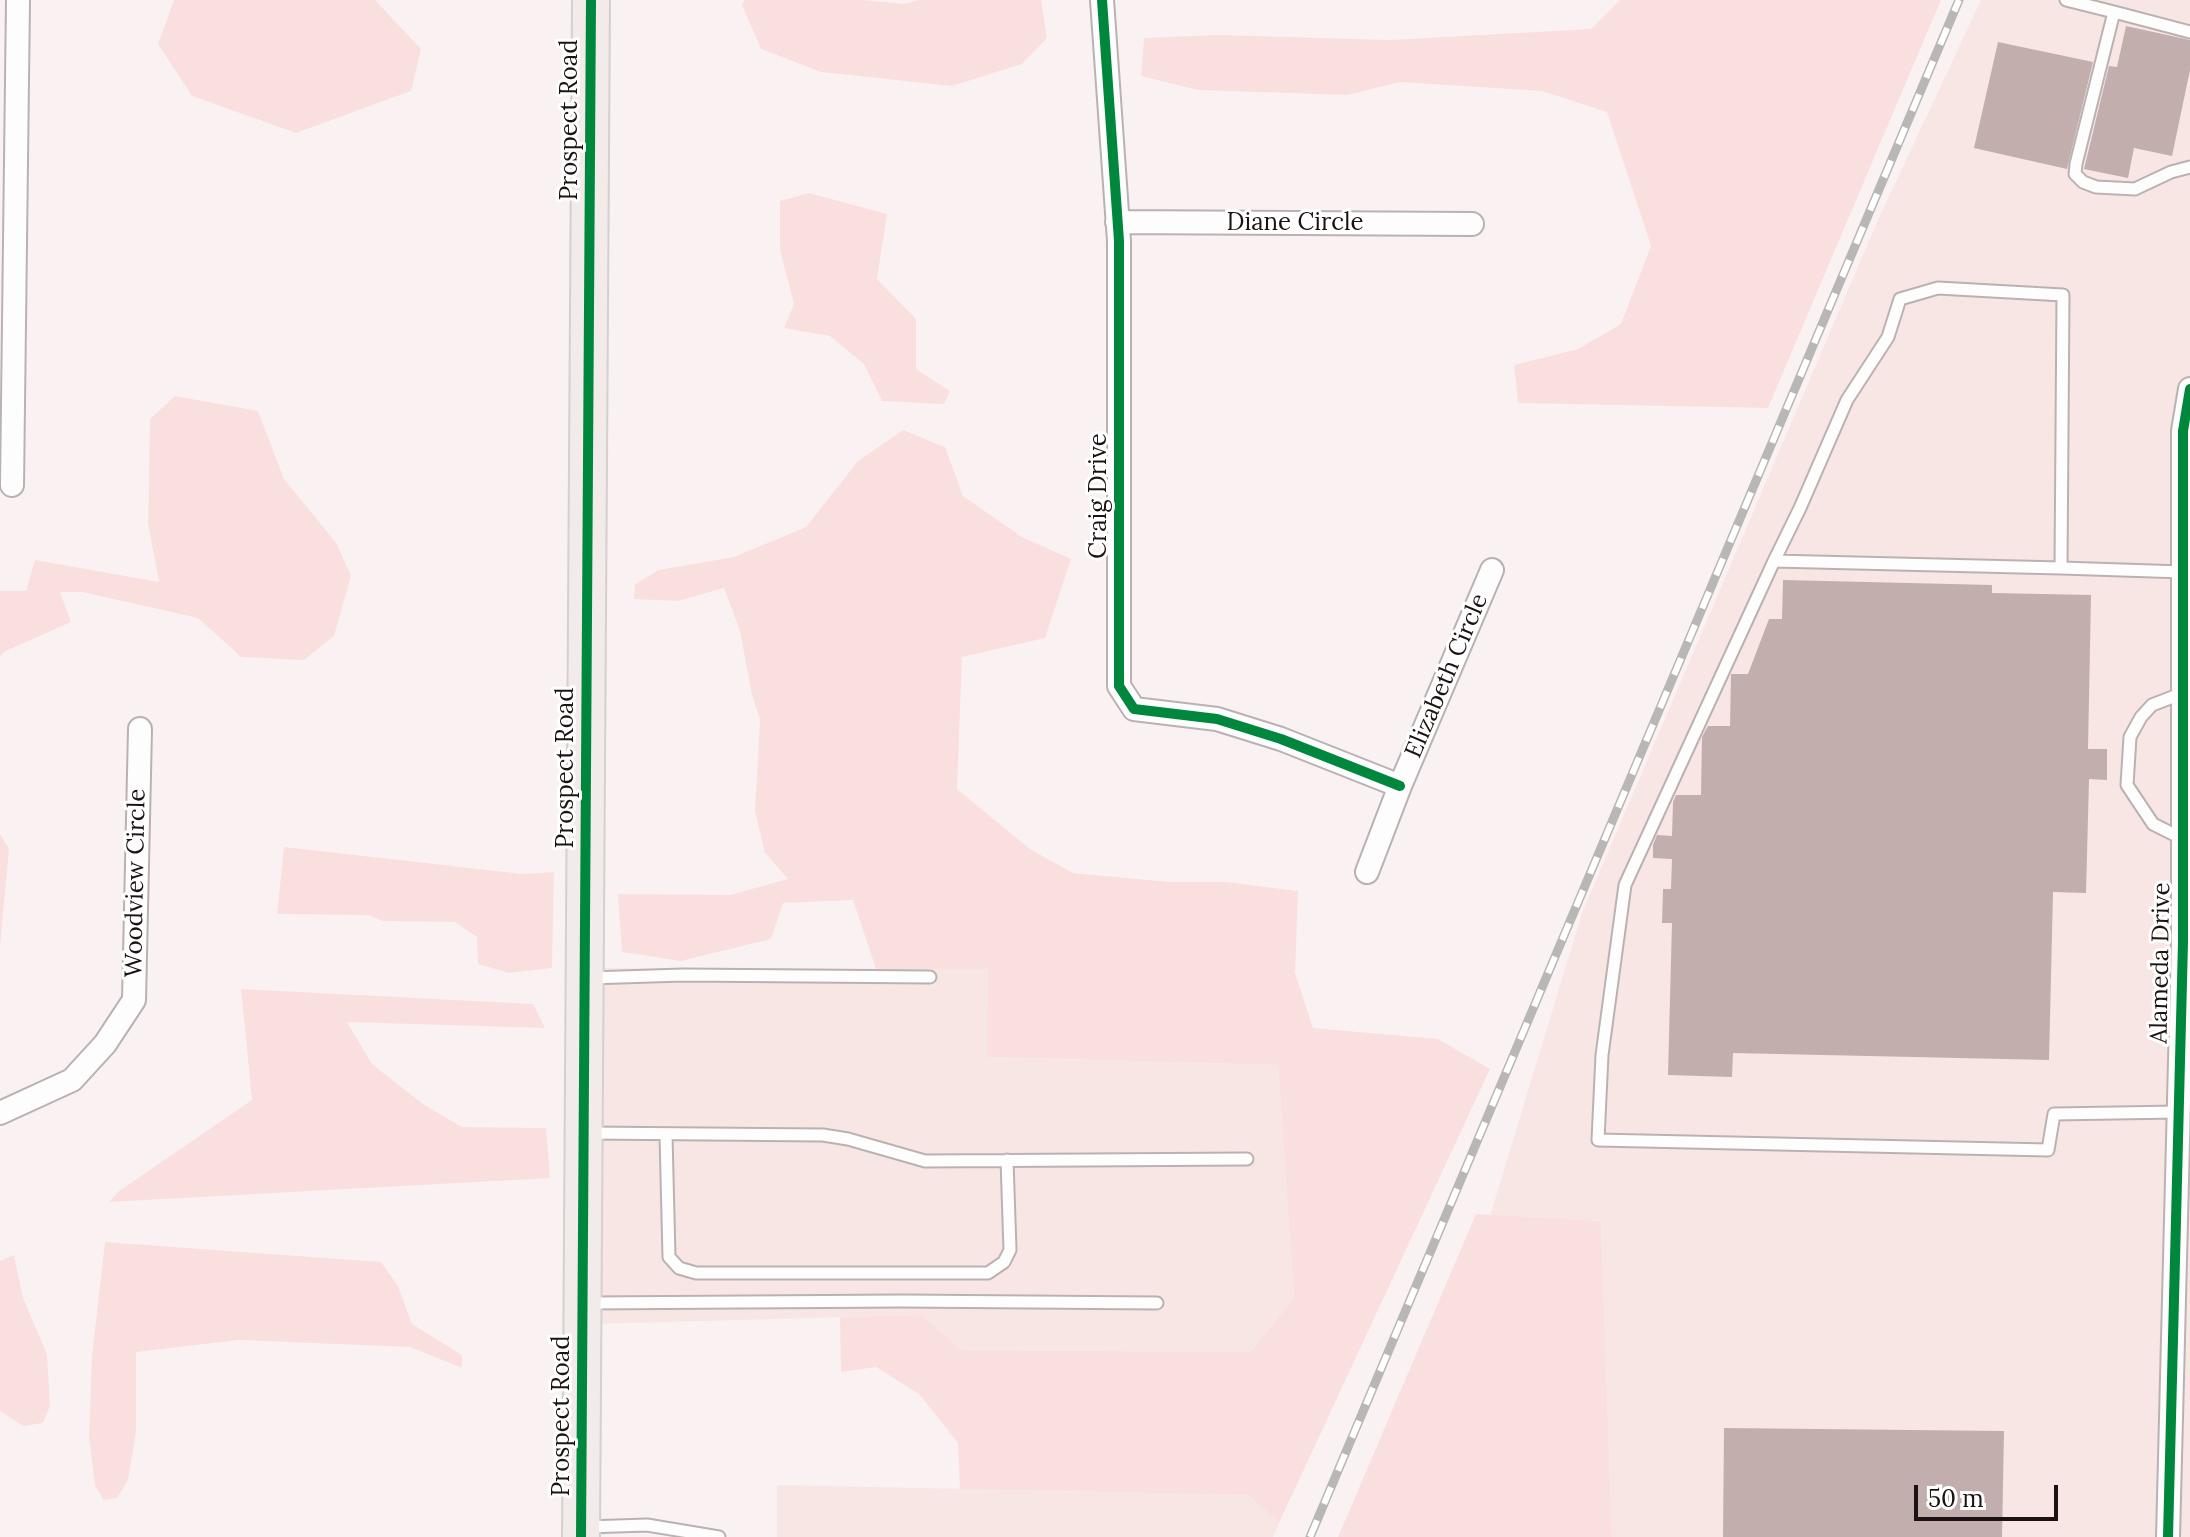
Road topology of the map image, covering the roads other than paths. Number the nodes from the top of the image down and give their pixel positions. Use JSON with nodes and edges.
{"nodes":[{"id":1,"x":18,"y":0,"type":"edge"},
{"id":2,"x":591,"y":0,"type":"edge"},
{"id":3,"x":1102,"y":0,"type":"edge"},
{"id":4,"x":2066,"y":0,"type":"edge"},
{"id":5,"x":2114,"y":12,"type":"junction"},
{"id":6,"x":2190,"y":32,"type":"edge"},
{"id":7,"x":2190,"y":167,"type":"edge"},
{"id":8,"x":1117,"y":222,"type":"junction"},
{"id":9,"x":1472,"y":224,"type":"dead end"},
{"id":10,"x":2190,"y":389,"type":"edge"},
{"id":11,"x":12,"y":485,"type":"dead end"},
{"id":12,"x":1774,"y":561,"type":"junction"},
{"id":13,"x":2061,"y":568,"type":"junction"},
{"id":14,"x":1492,"y":570,"type":"dead end"},
{"id":15,"x":2183,"y":572,"type":"junction"},
{"id":16,"x":2186,"y":602,"type":"edge"},
{"id":17,"x":2183,"y":693,"type":"junction"},
{"id":18,"x":2186,"y":725,"type":"edge"},
{"id":19,"x":140,"y":729,"type":"dead end"},
{"id":20,"x":1400,"y":786,"type":"junction"},
{"id":21,"x":2183,"y":839,"type":"junction"},
{"id":22,"x":1367,"y":872,"type":"dead end"},
{"id":23,"x":2186,"y":942,"type":"edge"},
{"id":24,"x":930,"y":977,"type":"dead end"},
{"id":25,"x":585,"y":979,"type":"junction"},
{"id":26,"x":2178,"y":1112,"type":"junction"},
{"id":27,"x":0,"y":1113,"type":"edge"},
{"id":28,"x":584,"y":1133,"type":"junction"},
{"id":29,"x":666,"y":1135,"type":"junction"},
{"id":30,"x":1247,"y":1159,"type":"dead end"},
{"id":31,"x":1007,"y":1160,"type":"junction"},
{"id":32,"x":2183,"y":1214,"type":"edge"},
{"id":33,"x":2182,"y":1264,"type":"edge"},
{"id":34,"x":1157,"y":1303,"type":"dead end"},
{"id":35,"x":583,"y":1304,"type":"junction"},
{"id":36,"x":581,"y":1532,"type":"edge"},
{"id":37,"x":719,"y":1537,"type":"edge"},
{"id":38,"x":2168,"y":1537,"type":"edge"}],
"edges":[{"from":1,"to":11,"type":"street"},
{"from":2,"to":25,"type":"main road","name":"Prospect Road"},
{"from":3,"to":8,"type":"street","name":"Craig Drive"},
{"from":4,"to":5,"type":"lane"},
{"from":5,"to":6,"type":"lane"},
{"from":5,"to":7,"type":"lane"},
{"from":8,"to":9,"type":"street","name":"Diane Circle"},
{"from":8,"to":20,"type":"street","name":"Craig Drive"},
{"from":10,"to":15,"type":"street","name":"Alameda Drive"},
{"from":12,"to":13,"type":"lane"},
{"from":12,"to":13,"type":"lane"},
{"from":12,"to":26,"type":"lane"},
{"from":13,"to":15,"type":"lane"},
{"from":14,"to":20,"type":"street","name":"Elizabeth Circle"},
{"from":15,"to":16,"type":"street","name":"Alameda Drive"},
{"from":16,"to":17,"type":"street","name":"Alameda Drive"},
{"from":17,"to":18,"type":"street","name":"Alameda Drive"},
{"from":17,"to":21,"type":"lane"},
{"from":18,"to":21,"type":"street","name":"Alameda Drive"},
{"from":19,"to":27,"type":"street","name":"Woodview Circle"},
{"from":20,"to":22,"type":"street","name":"Elizabeth Circle"},
{"from":21,"to":23,"type":"street","name":"Alameda Drive"},
{"from":23,"to":26,"type":"street","name":"Alameda Drive"},
{"from":24,"to":25,"type":"lane"},
{"from":25,"to":28,"type":"main road","name":"Prospect Road"},
{"from":26,"to":32,"type":"street","name":"Alameda Drive"},
{"from":28,"to":29,"type":"lane"},
{"from":28,"to":35,"type":"main road","name":"Prospect Road"},
{"from":29,"to":31,"type":"lane"},
{"from":29,"to":31,"type":"lane"},
{"from":30,"to":31,"type":"lane"},
{"from":32,"to":33,"type":"street","name":"Alameda Drive"},
{"from":33,"to":38,"type":"street","name":"Alameda Drive"},
{"from":34,"to":35,"type":"lane"},
{"from":35,"to":36,"type":"main road","name":"Prospect Road"},
{"from":36,"to":37,"type":"lane"}]}
